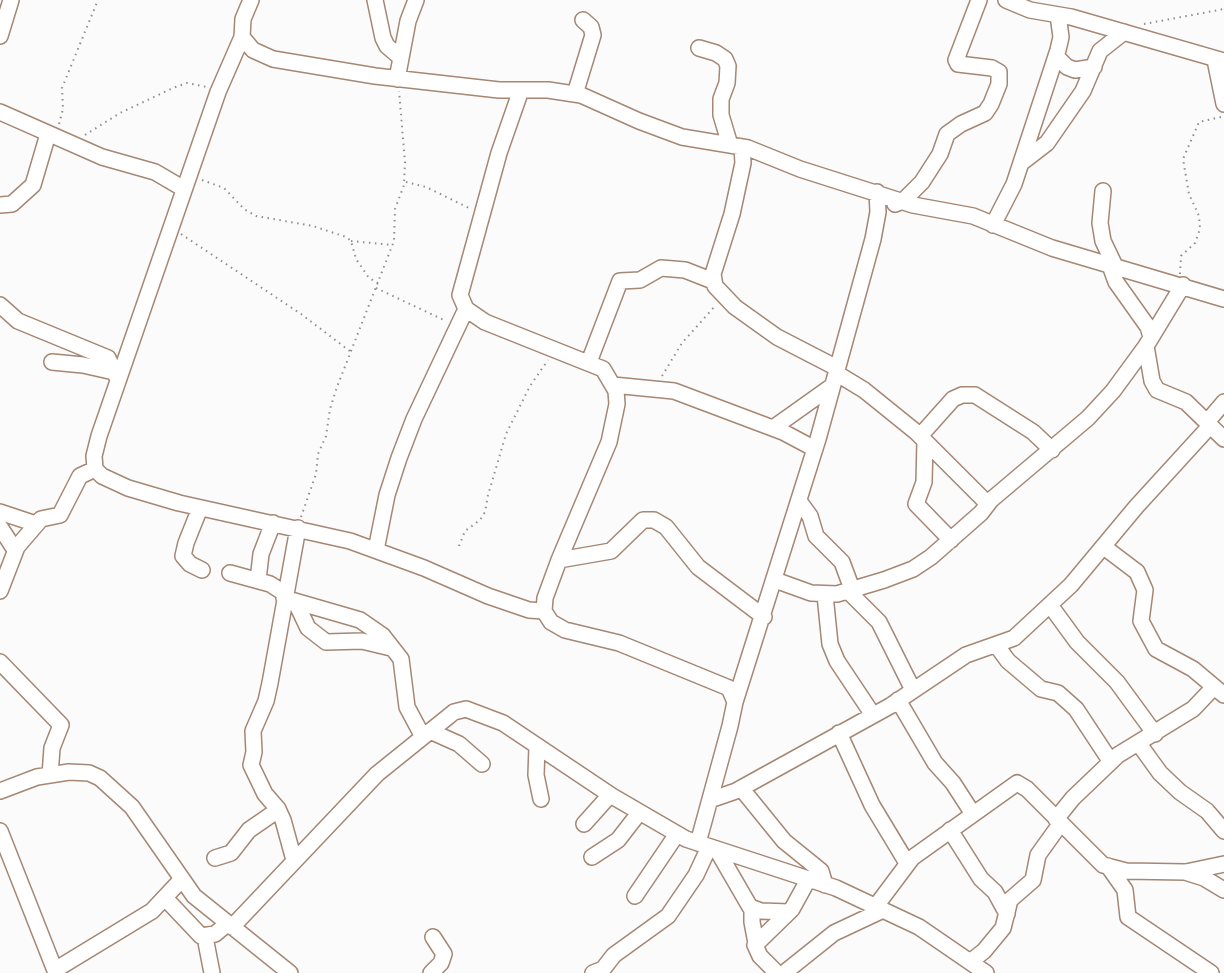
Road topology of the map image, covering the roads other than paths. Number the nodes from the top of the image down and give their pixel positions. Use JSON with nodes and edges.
{"nodes":[{"id":1,"x":11,"y":0,"type":"edge"},
{"id":2,"x":251,"y":0,"type":"edge"},
{"id":3,"x":375,"y":0,"type":"edge"},
{"id":4,"x":416,"y":0,"type":"edge"},
{"id":5,"x":979,"y":0,"type":"edge"},
{"id":6,"x":1006,"y":0,"type":"edge"},
{"id":7,"x":1058,"y":15,"type":"junction"},
{"id":8,"x":583,"y":20,"type":"dead end"},
{"id":9,"x":1125,"y":32,"type":"junction"},
{"id":10,"x":0,"y":36,"type":"edge"},
{"id":11,"x":242,"y":37,"type":"junction"},
{"id":12,"x":699,"y":48,"type":"dead end"},
{"id":13,"x":1056,"y":56,"type":"junction"},
{"id":14,"x":401,"y":58,"type":"junction"},
{"id":15,"x":1220,"y":61,"type":"edge"},
{"id":16,"x":1094,"y":67,"type":"junction"},
{"id":17,"x":397,"y":79,"type":"junction"},
{"id":18,"x":521,"y":90,"type":"junction"},
{"id":19,"x":575,"y":94,"type":"junction"},
{"id":20,"x":1224,"y":104,"type":"edge"},
{"id":21,"x":0,"y":112,"type":"edge"},
{"id":22,"x":51,"y":135,"type":"junction"},
{"id":23,"x":736,"y":146,"type":"junction"},
{"id":24,"x":1021,"y":163,"type":"junction"},
{"id":25,"x":186,"y":185,"type":"junction"},
{"id":26,"x":1103,"y":191,"type":"dead end"},
{"id":27,"x":876,"y":192,"type":"junction"},
{"id":28,"x":903,"y":201,"type":"junction"},
{"id":29,"x":0,"y":205,"type":"edge"},
{"id":30,"x":877,"y":218,"type":"junction"},
{"id":31,"x":993,"y":225,"type":"junction"},
{"id":32,"x":1111,"y":264,"type":"junction"},
{"id":33,"x":713,"y":281,"type":"junction"},
{"id":34,"x":1181,"y":285,"type":"junction"},
{"id":35,"x":1224,"y":299,"type":"edge"},
{"id":36,"x":0,"y":305,"type":"edge"},
{"id":37,"x":466,"y":309,"type":"junction"},
{"id":38,"x":1148,"y":341,"type":"junction"},
{"id":39,"x":52,"y":362,"type":"dead end"},
{"id":40,"x":589,"y":363,"type":"junction"},
{"id":41,"x":1125,"y":374,"type":"junction"},
{"id":42,"x":1151,"y":374,"type":"junction"},
{"id":43,"x":116,"y":376,"type":"junction"},
{"id":44,"x":835,"y":376,"type":"junction"},
{"id":45,"x":613,"y":385,"type":"junction"},
{"id":46,"x":1224,"y":402,"type":"edge"},
{"id":47,"x":1209,"y":424,"type":"junction"},
{"id":48,"x":773,"y":428,"type":"junction"},
{"id":49,"x":922,"y":438,"type":"junction"},
{"id":50,"x":1224,"y":439,"type":"edge"},
{"id":51,"x":815,"y":449,"type":"junction"},
{"id":52,"x":1052,"y":450,"type":"junction"},
{"id":53,"x":95,"y":468,"type":"junction"},
{"id":54,"x":799,"y":501,"type":"junction"},
{"id":55,"x":988,"y":504,"type":"junction"},
{"id":56,"x":200,"y":508,"type":"junction"},
{"id":57,"x":0,"y":512,"type":"edge"},
{"id":58,"x":273,"y":523,"type":"junction"},
{"id":59,"x":36,"y":524,"type":"junction"},
{"id":60,"x":0,"y":527,"type":"edge"},
{"id":61,"x":299,"y":528,"type":"junction"},
{"id":62,"x":951,"y":540,"type":"junction"},
{"id":63,"x":1104,"y":547,"type":"junction"},
{"id":64,"x":15,"y":550,"type":"junction"},
{"id":65,"x":376,"y":550,"type":"junction"},
{"id":66,"x":559,"y":560,"type":"junction"},
{"id":67,"x":202,"y":570,"type":"dead end"},
{"id":68,"x":230,"y":573,"type":"dead end"},
{"id":69,"x":258,"y":580,"type":"junction"},
{"id":70,"x":775,"y":580,"type":"junction"},
{"id":71,"x":850,"y":590,"type":"junction"},
{"id":72,"x":0,"y":591,"type":"edge"},
{"id":73,"x":825,"y":595,"type":"junction"},
{"id":74,"x":288,"y":598,"type":"junction"},
{"id":75,"x":1050,"y":605,"type":"junction"},
{"id":76,"x":544,"y":611,"type":"junction"},
{"id":77,"x":764,"y":617,"type":"junction"},
{"id":78,"x":997,"y":646,"type":"junction"},
{"id":79,"x":391,"y":648,"type":"junction"},
{"id":80,"x":0,"y":663,"type":"edge"},
{"id":81,"x":913,"y":690,"type":"junction"},
{"id":82,"x":1219,"y":691,"type":"edge"},
{"id":83,"x":898,"y":700,"type":"junction"},
{"id":84,"x":735,"y":702,"type":"junction"},
{"id":85,"x":873,"y":715,"type":"junction"},
{"id":86,"x":839,"y":733,"type":"junction"},
{"id":87,"x":427,"y":734,"type":"junction"},
{"id":88,"x":1155,"y":734,"type":"junction"},
{"id":89,"x":1139,"y":744,"type":"junction"},
{"id":90,"x":537,"y":746,"type":"junction"},
{"id":91,"x":1111,"y":762,"type":"junction"},
{"id":92,"x":482,"y":764,"type":"dead end"},
{"id":93,"x":50,"y":775,"type":"junction"},
{"id":94,"x":741,"y":788,"type":"junction"},
{"id":95,"x":0,"y":791,"type":"edge"},
{"id":96,"x":610,"y":795,"type":"junction"},
{"id":97,"x":541,"y":799,"type":"dead end"},
{"id":98,"x":710,"y":800,"type":"junction"},
{"id":99,"x":278,"y":810,"type":"junction"},
{"id":100,"x":639,"y":813,"type":"junction"},
{"id":101,"x":973,"y":814,"type":"junction"},
{"id":102,"x":1059,"y":821,"type":"junction"},
{"id":103,"x":584,"y":824,"type":"dead end"},
{"id":104,"x":950,"y":830,"type":"junction"},
{"id":105,"x":0,"y":831,"type":"edge"},
{"id":106,"x":1224,"y":831,"type":"edge"},
{"id":107,"x":678,"y":834,"type":"junction"},
{"id":108,"x":708,"y":847,"type":"junction"},
{"id":109,"x":592,"y":857,"type":"dead end"},
{"id":110,"x":215,"y":858,"type":"dead end"},
{"id":111,"x":294,"y":860,"type":"junction"},
{"id":112,"x":907,"y":863,"type":"junction"},
{"id":113,"x":1224,"y":864,"type":"edge"},
{"id":114,"x":1108,"y":866,"type":"junction"},
{"id":115,"x":1185,"y":872,"type":"junction"},
{"id":116,"x":182,"y":879,"type":"junction"},
{"id":117,"x":808,"y":880,"type":"junction"},
{"id":118,"x":825,"y":885,"type":"junction"},
{"id":119,"x":1224,"y":890,"type":"edge"},
{"id":120,"x":635,"y":896,"type":"dead end"},
{"id":121,"x":165,"y":898,"type":"junction"},
{"id":122,"x":879,"y":908,"type":"junction"},
{"id":123,"x":752,"y":909,"type":"junction"},
{"id":124,"x":789,"y":912,"type":"junction"},
{"id":125,"x":1007,"y":914,"type":"junction"},
{"id":126,"x":230,"y":926,"type":"junction"},
{"id":127,"x":205,"y":937,"type":"junction"},
{"id":128,"x":433,"y":937,"type":"dead end"},
{"id":129,"x":756,"y":943,"type":"junction"},
{"id":130,"x":970,"y":962,"type":"junction"},
{"id":131,"x":1224,"y":966,"type":"edge"},
{"id":132,"x":56,"y":971,"type":"edge"},
{"id":133,"x":212,"y":973,"type":"edge"},
{"id":134,"x":290,"y":973,"type":"edge"},
{"id":135,"x":431,"y":973,"type":"edge"},
{"id":136,"x":593,"y":973,"type":"edge"},
{"id":137,"x":777,"y":973,"type":"edge"},
{"id":138,"x":784,"y":973,"type":"edge"},
{"id":139,"x":986,"y":973,"type":"edge"},
{"id":140,"x":1211,"y":973,"type":"edge"},
{"id":141,"x":1221,"y":973,"type":"edge"}],
"edges":[{"from":1,"to":10,"type":"street"},
{"from":2,"to":11,"type":"street"},
{"from":3,"to":14,"type":"street"},
{"from":4,"to":14,"type":"street"},
{"from":5,"to":28,"type":"street"},
{"from":6,"to":7,"type":"street"},
{"from":7,"to":9,"type":"street"},
{"from":7,"to":13,"type":"street"},
{"from":8,"to":19,"type":"street"},
{"from":9,"to":15,"type":"street"},
{"from":9,"to":16,"type":"street"},
{"from":11,"to":17,"type":"street"},
{"from":11,"to":25,"type":"street"},
{"from":12,"to":23,"type":"street"},
{"from":13,"to":16,"type":"street"},
{"from":13,"to":24,"type":"street"},
{"from":14,"to":17,"type":"street"},
{"from":15,"to":20,"type":"street"},
{"from":16,"to":24,"type":"street"},
{"from":17,"to":18,"type":"street"},
{"from":18,"to":19,"type":"street"},
{"from":18,"to":37,"type":"street"},
{"from":19,"to":23,"type":"street"},
{"from":21,"to":22,"type":"street"},
{"from":22,"to":25,"type":"street"},
{"from":22,"to":29,"type":"street"},
{"from":23,"to":27,"type":"street"},
{"from":23,"to":33,"type":"street"},
{"from":24,"to":31,"type":"street"},
{"from":25,"to":43,"type":"street"},
{"from":26,"to":32,"type":"street"},
{"from":27,"to":28,"type":"street"},
{"from":27,"to":30,"type":"street"},
{"from":28,"to":30,"type":"street"},
{"from":28,"to":31,"type":"street"},
{"from":30,"to":44,"type":"street"},
{"from":31,"to":32,"type":"street"},
{"from":32,"to":34,"type":"street"},
{"from":32,"to":38,"type":"street"},
{"from":33,"to":40,"type":"street"},
{"from":33,"to":44,"type":"street"},
{"from":34,"to":35,"type":"street"},
{"from":34,"to":38,"type":"street"},
{"from":36,"to":43,"type":"street"},
{"from":37,"to":40,"type":"street"},
{"from":37,"to":65,"type":"street"},
{"from":38,"to":41,"type":"street"},
{"from":38,"to":42,"type":"street"},
{"from":39,"to":43,"type":"street"},
{"from":40,"to":45,"type":"street"},
{"from":41,"to":42,"type":"street"},
{"from":41,"to":52,"type":"street"},
{"from":42,"to":47,"type":"street"},
{"from":43,"to":53,"type":"street"},
{"from":44,"to":48,"type":"street"},
{"from":44,"to":49,"type":"street"},
{"from":44,"to":51,"type":"street"},
{"from":45,"to":48,"type":"street"},
{"from":45,"to":66,"type":"street"},
{"from":46,"to":47,"type":"street"},
{"from":47,"to":50,"type":"street"},
{"from":47,"to":63,"type":"street"},
{"from":48,"to":51,"type":"street"},
{"from":49,"to":52,"type":"street"},
{"from":49,"to":55,"type":"street"},
{"from":49,"to":62,"type":"street"},
{"from":51,"to":54,"type":"street"},
{"from":52,"to":55,"type":"street"},
{"from":53,"to":56,"type":"street"},
{"from":53,"to":59,"type":"street"},
{"from":54,"to":70,"type":"street"},
{"from":54,"to":71,"type":"street"},
{"from":55,"to":62,"type":"street"},
{"from":56,"to":58,"type":"street"},
{"from":56,"to":67,"type":"street"},
{"from":57,"to":59,"type":"street"},
{"from":58,"to":61,"type":"street"},
{"from":58,"to":69,"type":"street"},
{"from":59,"to":64,"type":"street"},
{"from":60,"to":64,"type":"street"},
{"from":61,"to":65,"type":"street"},
{"from":61,"to":74,"type":"street"},
{"from":62,"to":71,"type":"street"},
{"from":63,"to":75,"type":"street"},
{"from":63,"to":82,"type":"street"},
{"from":64,"to":72,"type":"street"},
{"from":65,"to":76,"type":"street"},
{"from":66,"to":76,"type":"street"},
{"from":66,"to":77,"type":"street"},
{"from":68,"to":69,"type":"street"},
{"from":69,"to":74,"type":"street"},
{"from":70,"to":73,"type":"street"},
{"from":70,"to":77,"type":"street"},
{"from":71,"to":73,"type":"street"},
{"from":71,"to":81,"type":"street"},
{"from":73,"to":85,"type":"street"},
{"from":74,"to":79,"type":"street"},
{"from":74,"to":79,"type":"street"},
{"from":74,"to":99,"type":"street"},
{"from":75,"to":78,"type":"street"},
{"from":75,"to":88,"type":"street"},
{"from":76,"to":84,"type":"street"},
{"from":77,"to":84,"type":"street"},
{"from":78,"to":81,"type":"street"},
{"from":78,"to":91,"type":"street"},
{"from":79,"to":87,"type":"street"},
{"from":80,"to":93,"type":"street"},
{"from":81,"to":83,"type":"street"},
{"from":82,"to":88,"type":"street"},
{"from":83,"to":85,"type":"street"},
{"from":83,"to":101,"type":"street"},
{"from":84,"to":98,"type":"street"},
{"from":85,"to":86,"type":"street"},
{"from":86,"to":94,"type":"street"},
{"from":86,"to":112,"type":"street"},
{"from":87,"to":90,"type":"street"},
{"from":87,"to":92,"type":"street"},
{"from":87,"to":111,"type":"street"},
{"from":88,"to":89,"type":"street"},
{"from":89,"to":91,"type":"street"},
{"from":89,"to":106,"type":"street"},
{"from":90,"to":96,"type":"street"},
{"from":90,"to":97,"type":"street"},
{"from":91,"to":102,"type":"street"},
{"from":93,"to":95,"type":"street"},
{"from":93,"to":116,"type":"street"},
{"from":94,"to":98,"type":"street"},
{"from":94,"to":118,"type":"street"},
{"from":96,"to":100,"type":"street"},
{"from":96,"to":103,"type":"street"},
{"from":98,"to":108,"type":"street"},
{"from":99,"to":110,"type":"street"},
{"from":99,"to":111,"type":"street"},
{"from":100,"to":107,"type":"street"},
{"from":100,"to":109,"type":"street"},
{"from":101,"to":102,"type":"street"},
{"from":101,"to":104,"type":"street"},
{"from":102,"to":114,"type":"street"},
{"from":102,"to":125,"type":"street"},
{"from":104,"to":112,"type":"street"},
{"from":104,"to":125,"type":"street"},
{"from":105,"to":132,"type":"street"},
{"from":107,"to":108,"type":"street"},
{"from":107,"to":120,"type":"street"},
{"from":108,"to":117,"type":"street"},
{"from":108,"to":123,"type":"street"},
{"from":108,"to":136,"type":"street"},
{"from":111,"to":126,"type":"street"},
{"from":112,"to":122,"type":"street"},
{"from":113,"to":115,"type":"street"},
{"from":114,"to":115,"type":"street"},
{"from":114,"to":140,"type":"street"},
{"from":115,"to":119,"type":"street"},
{"from":116,"to":121,"type":"street"},
{"from":116,"to":126,"type":"street"},
{"from":117,"to":118,"type":"street"},
{"from":117,"to":124,"type":"street"},
{"from":118,"to":122,"type":"street"},
{"from":121,"to":127,"type":"street"},
{"from":121,"to":132,"type":"street"},
{"from":122,"to":130,"type":"street"},
{"from":122,"to":138,"type":"street"},
{"from":123,"to":124,"type":"street"},
{"from":123,"to":129,"type":"street"},
{"from":124,"to":129,"type":"street"},
{"from":125,"to":130,"type":"street"},
{"from":126,"to":127,"type":"street"},
{"from":126,"to":134,"type":"street"},
{"from":127,"to":133,"type":"street"},
{"from":128,"to":135,"type":"street"},
{"from":129,"to":137,"type":"street"},
{"from":130,"to":139,"type":"street"},
{"from":131,"to":141,"type":"street"}]}
